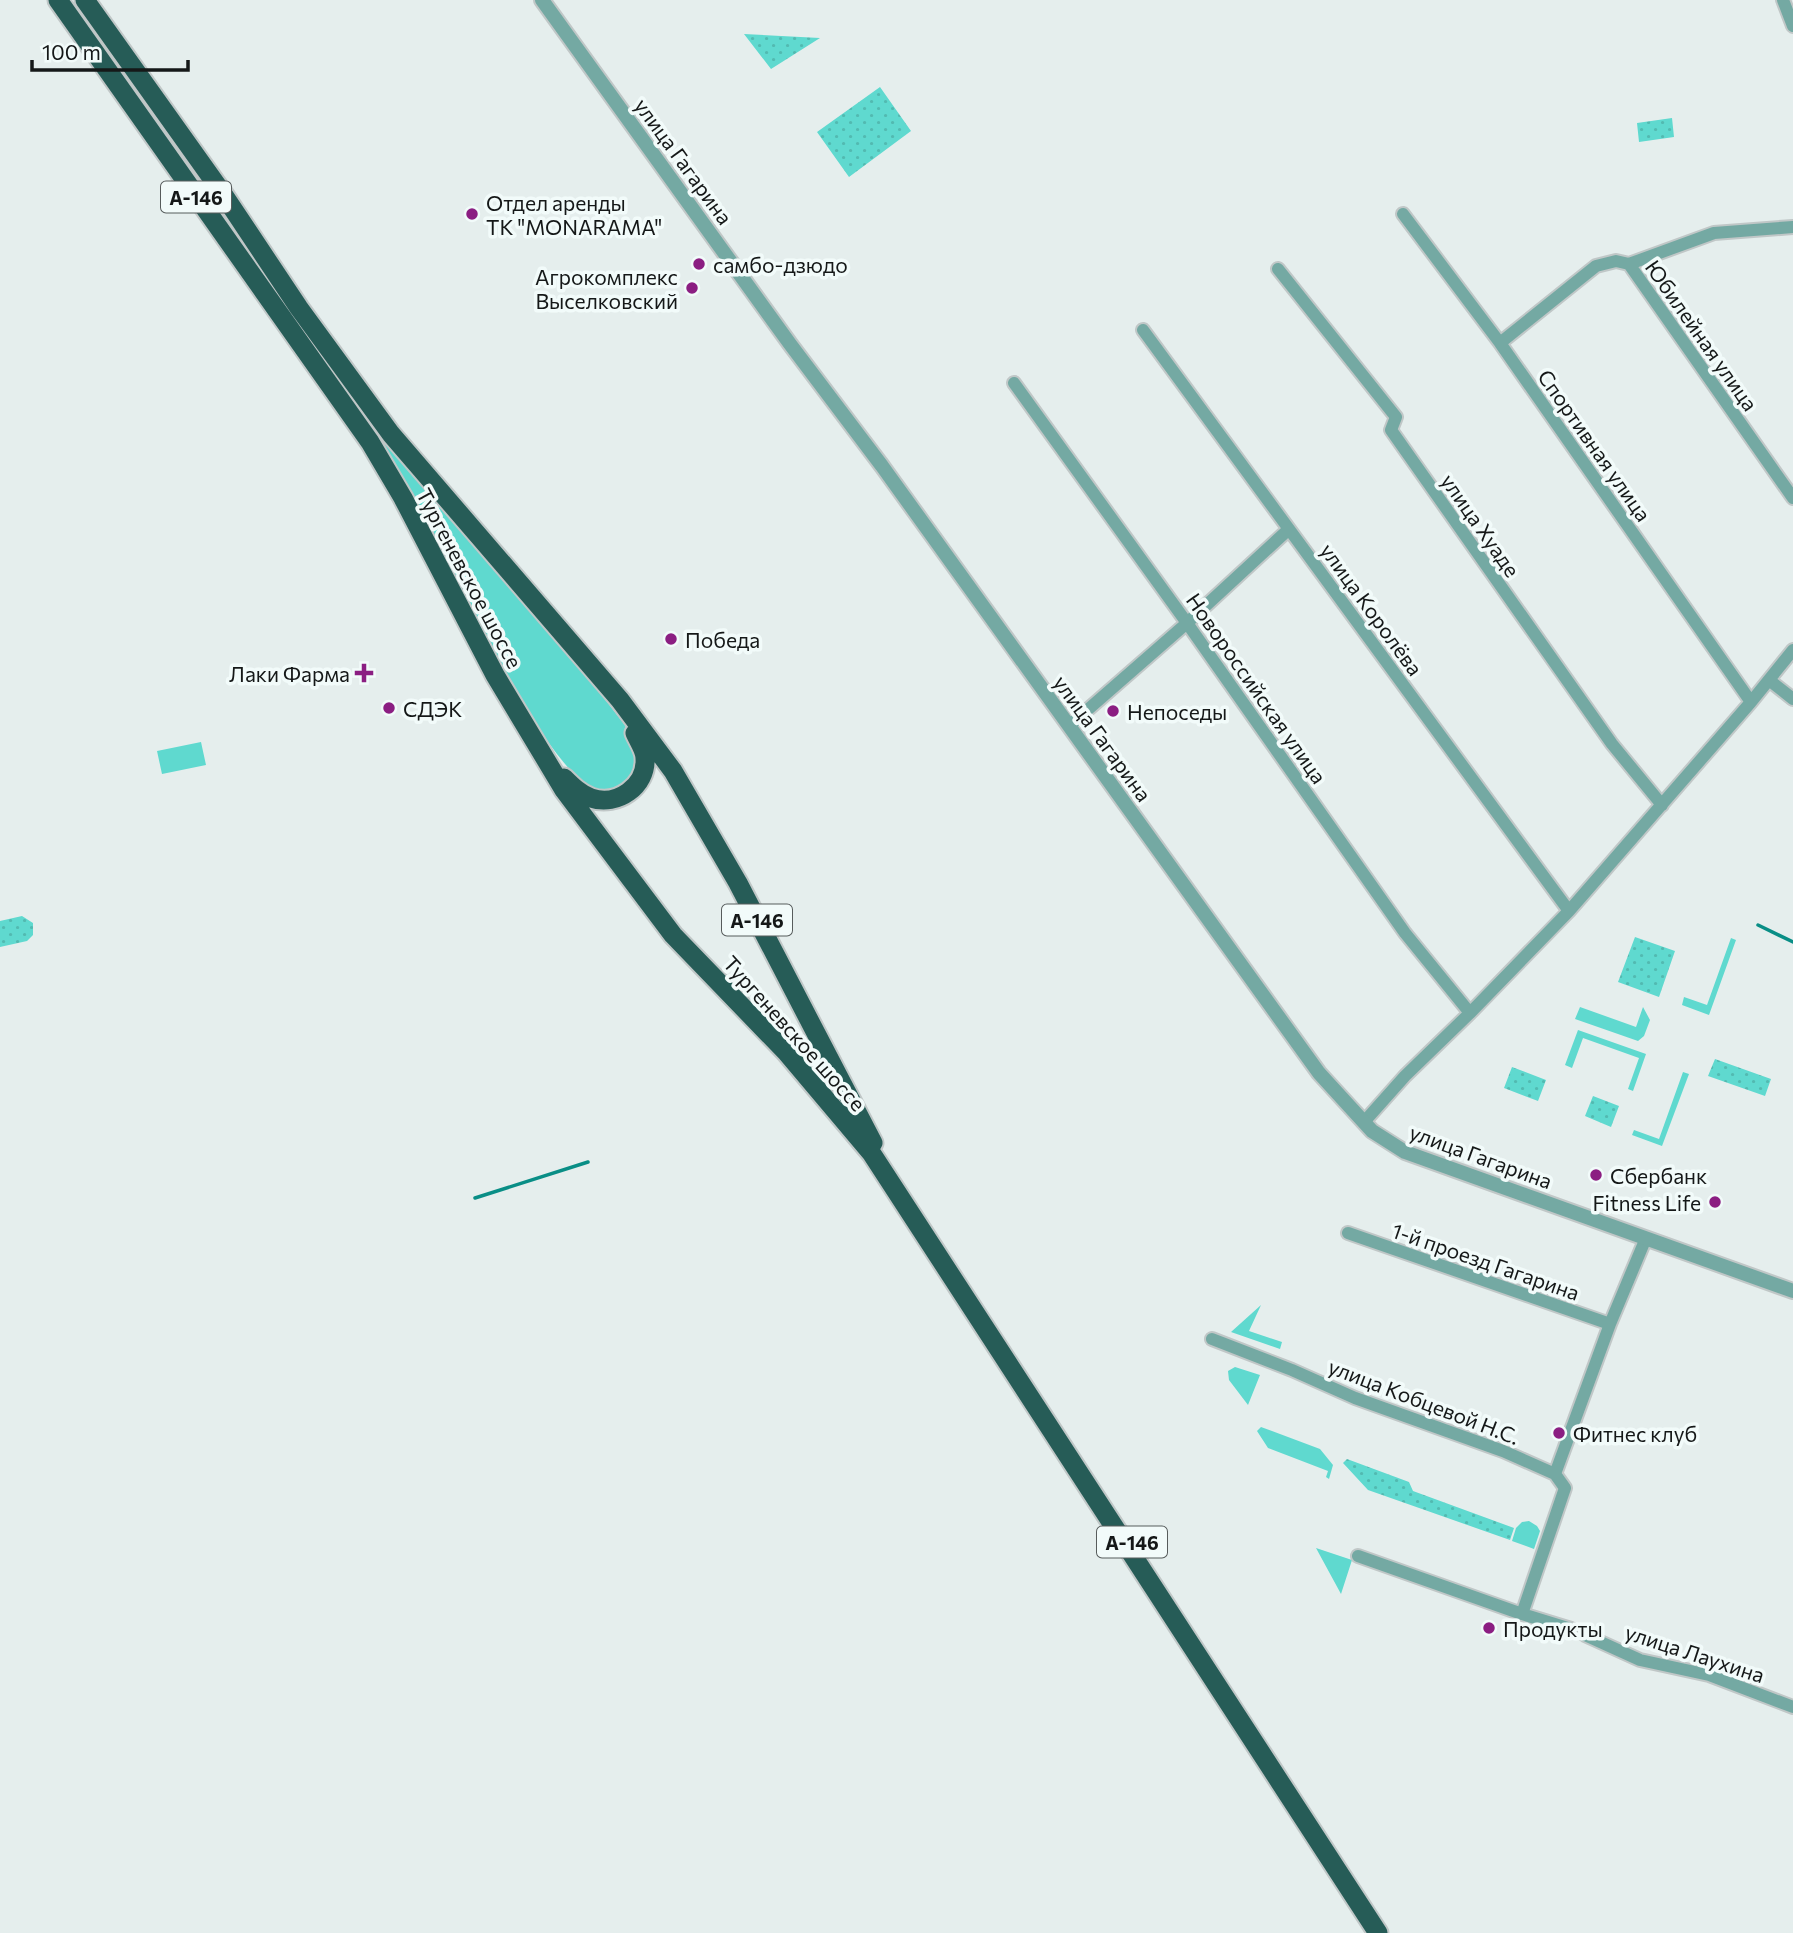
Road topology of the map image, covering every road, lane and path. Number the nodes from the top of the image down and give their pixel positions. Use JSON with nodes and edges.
{"nodes":[{"id":1,"x":58,"y":0,"type":"edge"},
{"id":2,"x":85,"y":0,"type":"edge"},
{"id":3,"x":542,"y":0,"type":"edge"},
{"id":4,"x":1783,"y":0,"type":"edge"},
{"id":5,"x":1793,"y":26,"type":"edge"},
{"id":6,"x":1403,"y":214,"type":"dead end"},
{"id":7,"x":1793,"y":228,"type":"edge"},
{"id":8,"x":1629,"y":264,"type":"junction"},
{"id":9,"x":1278,"y":269,"type":"dead end"},
{"id":10,"x":1143,"y":330,"type":"dead end"},
{"id":11,"x":1500,"y":343,"type":"junction"},
{"id":12,"x":1014,"y":383,"type":"dead end"},
{"id":13,"x":1793,"y":498,"type":"edge"},
{"id":14,"x":1289,"y":528,"type":"junction"},
{"id":15,"x":1187,"y":623,"type":"junction"},
{"id":16,"x":1793,"y":650,"type":"edge"},
{"id":17,"x":1769,"y":680,"type":"junction"},
{"id":18,"x":1793,"y":699,"type":"edge"},
{"id":19,"x":620,"y":700,"type":"junction"},
{"id":20,"x":1751,"y":702,"type":"junction"},
{"id":21,"x":1069,"y":726,"type":"junction"},
{"id":22,"x":545,"y":761,"type":"junction"},
{"id":23,"x":1662,"y":805,"type":"junction"},
{"id":24,"x":1569,"y":911,"type":"junction"},
{"id":25,"x":1470,"y":1013,"type":"junction"},
{"id":26,"x":1364,"y":1122,"type":"junction"},
{"id":27,"x":874,"y":1152,"type":"junction"},
{"id":28,"x":1348,"y":1233,"type":"dead end"},
{"id":29,"x":1646,"y":1238,"type":"junction"},
{"id":30,"x":1793,"y":1291,"type":"edge"},
{"id":31,"x":1610,"y":1324,"type":"junction"},
{"id":32,"x":1212,"y":1339,"type":"dead end"},
{"id":33,"x":1555,"y":1474,"type":"junction"},
{"id":34,"x":1358,"y":1556,"type":"dead end"},
{"id":35,"x":1522,"y":1614,"type":"junction"},
{"id":36,"x":1571,"y":1629,"type":"dead end"},
{"id":37,"x":1586,"y":1635,"type":"dead end"},
{"id":38,"x":1793,"y":1707,"type":"edge"},
{"id":39,"x":1378,"y":1933,"type":"edge"},
{"id":40,"x":1388,"y":1933,"type":"edge"}],
"edges":[{"from":1,"to":22,"type":"highway","name":"Тургеневское шоссе","number":"А-146"},
{"from":2,"to":19,"type":"highway","name":"Тургеневское шоссе","number":"А-146"},
{"from":3,"to":21,"type":"street","name":"улица Гагарина"},
{"from":4,"to":5,"type":"street"},
{"from":6,"to":11,"type":"street","name":"Спортивная улица"},
{"from":7,"to":8,"type":"street","name":"Юбилейная улица"},
{"from":8,"to":11,"type":"street"},
{"from":8,"to":13,"type":"street","name":"Юбилейная улица"},
{"from":9,"to":23,"type":"street","name":"улица Хуаде"},
{"from":10,"to":14,"type":"street","name":"улица Королёва"},
{"from":11,"to":20,"type":"street","name":"Спортивная улица"},
{"from":12,"to":15,"type":"street","name":"Новороссийская улица"},
{"from":14,"to":15,"type":"street"},
{"from":14,"to":24,"type":"street","name":"улица Королёва"},
{"from":15,"to":21,"type":"street"},
{"from":15,"to":25,"type":"street","name":"Новороссийская улица"},
{"from":16,"to":17,"type":"street"},
{"from":17,"to":18,"type":"street"},
{"from":17,"to":20,"type":"street"},
{"from":19,"to":22,"type":"highway","number":"А-146"},
{"from":19,"to":27,"type":"highway","name":"Тургеневское шоссе","number":"А-146"},
{"from":20,"to":23,"type":"street"},
{"from":21,"to":26,"type":"street","name":"улица Гагарина"},
{"from":22,"to":27,"type":"highway","name":"Тургеневское шоссе","number":"А-146"},
{"from":23,"to":24,"type":"street"},
{"from":24,"to":25,"type":"street"},
{"from":25,"to":26,"type":"street"},
{"from":26,"to":29,"type":"street","name":"улица Гагарина"},
{"from":27,"to":39,"type":"highway","number":"А-146"},
{"from":27,"to":40,"type":"highway","number":"А-146"},
{"from":28,"to":31,"type":"street","name":"1-й проезд Гагарина"},
{"from":29,"to":30,"type":"street","name":"улица Гагарина"},
{"from":29,"to":31,"type":"street"},
{"from":31,"to":33,"type":"street"},
{"from":32,"to":33,"type":"street","name":"улица Кобцевой Н.С."},
{"from":33,"to":35,"type":"street"},
{"from":34,"to":35,"type":"street"},
{"from":35,"to":36,"type":"street"},
{"from":37,"to":38,"type":"street","name":"улица Лаухина"}]}
